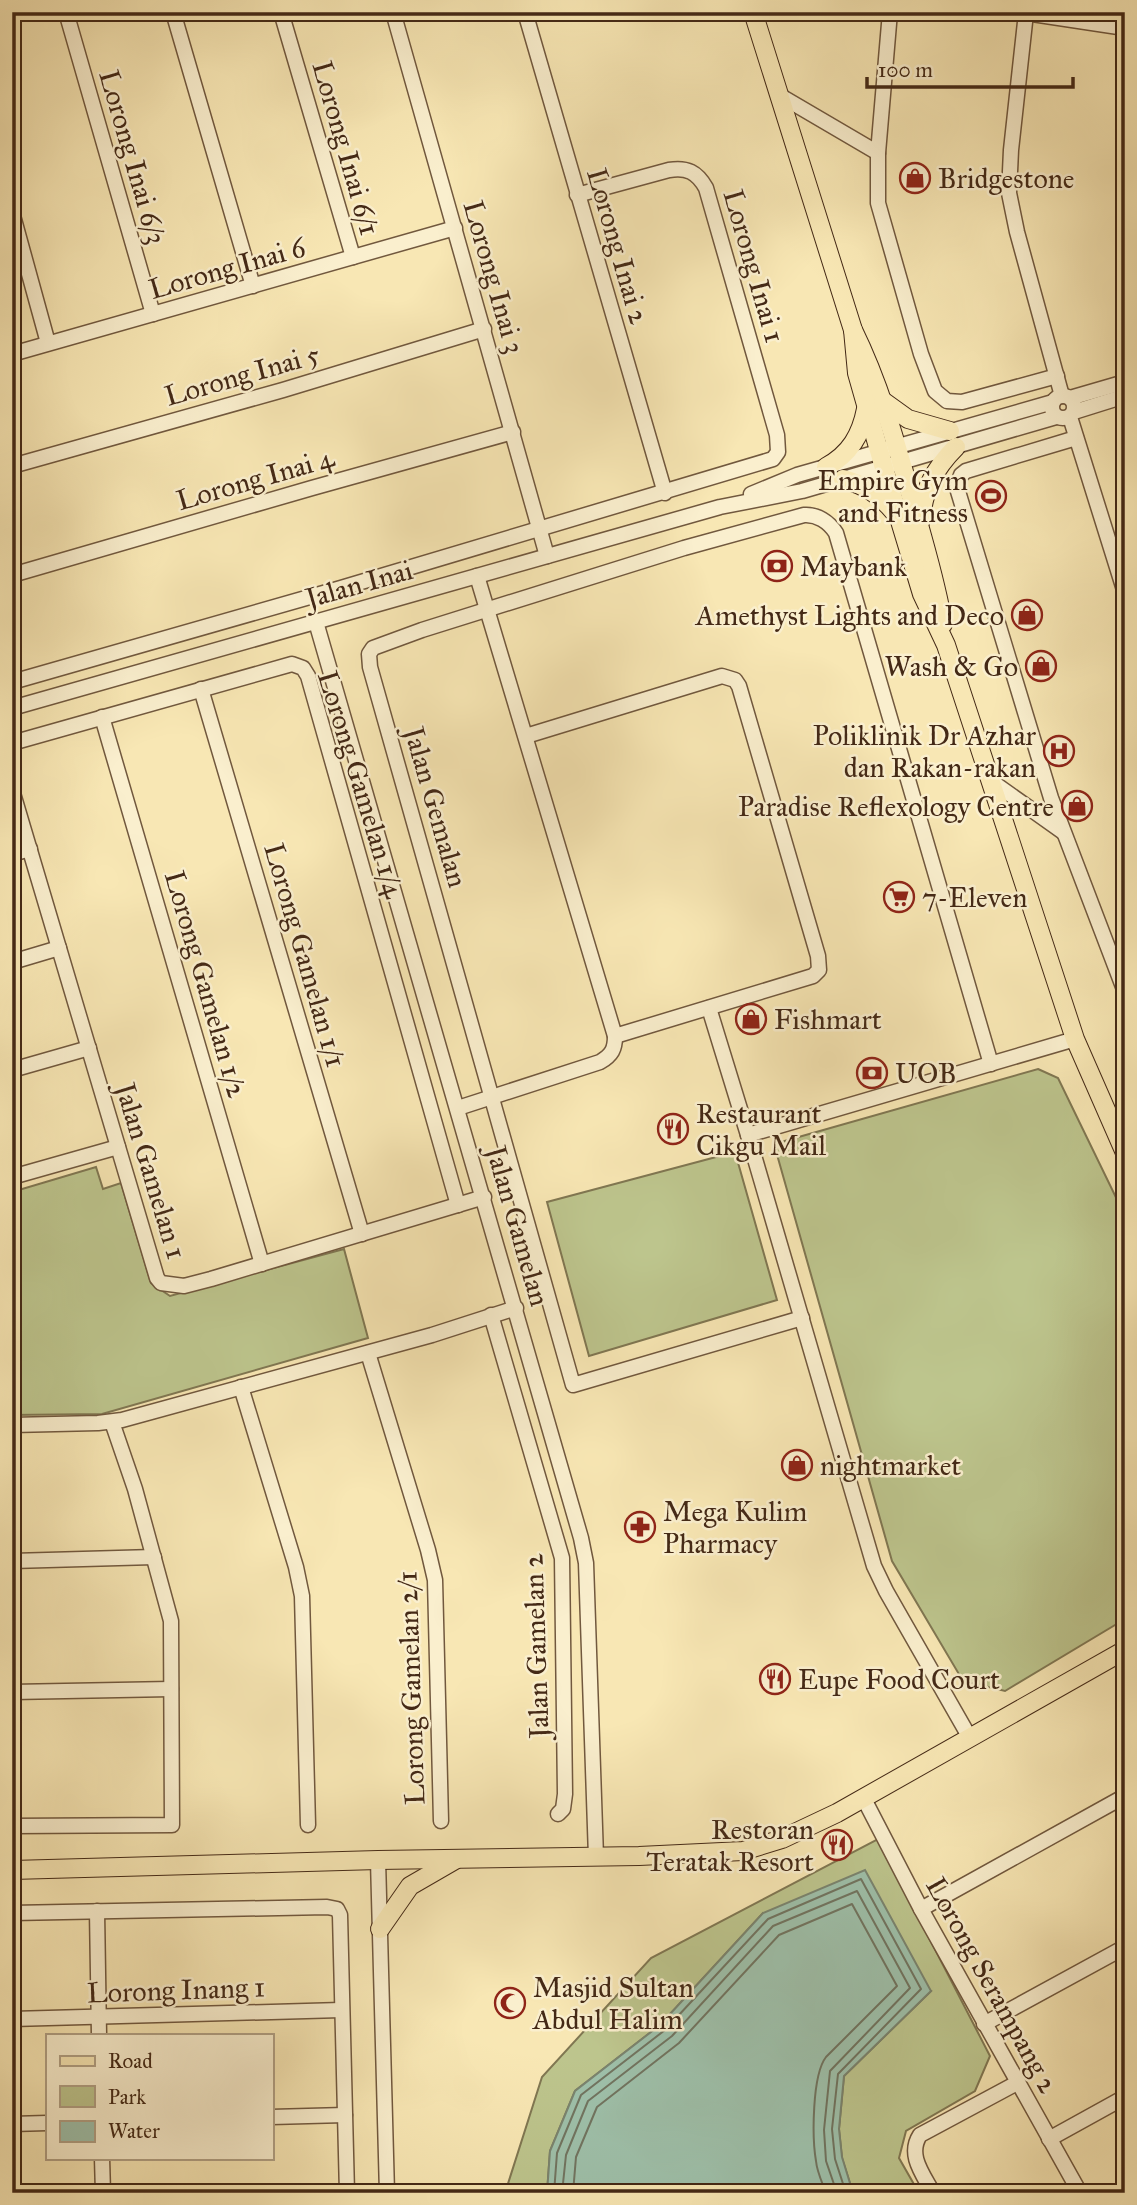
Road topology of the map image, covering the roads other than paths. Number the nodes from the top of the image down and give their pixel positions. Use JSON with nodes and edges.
{"nodes":[{"id":1,"x":66,"y":12,"type":"edge"},
{"id":2,"x":173,"y":12,"type":"edge"},
{"id":3,"x":281,"y":12,"type":"edge"},
{"id":4,"x":393,"y":12,"type":"edge"},
{"id":5,"x":525,"y":12,"type":"edge"},
{"id":6,"x":753,"y":12,"type":"edge"},
{"id":7,"x":890,"y":12,"type":"edge"},
{"id":8,"x":1020,"y":12,"type":"edge"},
{"id":9,"x":1026,"y":13,"type":"edge"},
{"id":10,"x":1125,"y":28,"type":"edge"},
{"id":11,"x":779,"y":95,"type":"junction"},
{"id":12,"x":878,"y":153,"type":"junction"},
{"id":13,"x":577,"y":195,"type":"junction"},
{"id":14,"x":12,"y":212,"type":"edge"},
{"id":15,"x":455,"y":228,"type":"junction"},
{"id":16,"x":16,"y":241,"type":"edge"},
{"id":17,"x":353,"y":257,"type":"junction"},
{"id":18,"x":253,"y":286,"type":"junction"},
{"id":19,"x":153,"y":314,"type":"junction"},
{"id":20,"x":484,"y":329,"type":"junction"},
{"id":21,"x":48,"y":343,"type":"junction"},
{"id":22,"x":12,"y":354,"type":"edge"},
{"id":23,"x":1057,"y":376,"type":"junction"},
{"id":24,"x":1125,"y":382,"type":"edge"},
{"id":25,"x":1125,"y":396,"type":"edge"},
{"id":26,"x":874,"y":404,"type":"junction"},
{"id":27,"x":1064,"y":407,"type":"junction"},
{"id":28,"x":513,"y":432,"type":"junction"},
{"id":29,"x":1076,"y":438,"type":"junction"},
{"id":30,"x":953,"y":439,"type":"junction"},
{"id":31,"x":899,"y":455,"type":"junction"},
{"id":32,"x":881,"y":460,"type":"junction"},
{"id":33,"x":12,"y":466,"type":"edge"},
{"id":34,"x":826,"y":467,"type":"junction"},
{"id":35,"x":843,"y":480,"type":"junction"},
{"id":36,"x":666,"y":492,"type":"junction"},
{"id":37,"x":720,"y":507,"type":"junction"},
{"id":38,"x":540,"y":530,"type":"junction"},
{"id":39,"x":912,"y":533,"type":"junction"},
{"id":40,"x":547,"y":556,"type":"junction"},
{"id":41,"x":12,"y":575,"type":"edge"},
{"id":42,"x":477,"y":576,"type":"junction"},
{"id":43,"x":1125,"y":593,"type":"edge"},
{"id":44,"x":488,"y":610,"type":"junction"},
{"id":45,"x":316,"y":622,"type":"junction"},
{"id":46,"x":12,"y":681,"type":"edge"},
{"id":47,"x":201,"y":690,"type":"junction"},
{"id":48,"x":12,"y":708,"type":"edge"},
{"id":49,"x":102,"y":717,"type":"junction"},
{"id":50,"x":526,"y":736,"type":"junction"},
{"id":51,"x":12,"y":743,"type":"edge"},
{"id":52,"x":991,"y":781,"type":"junction"},
{"id":53,"x":12,"y":790,"type":"edge"},
{"id":54,"x":1063,"y":832,"type":"junction"},
{"id":55,"x":30,"y":849,"type":"junction"},
{"id":56,"x":12,"y":854,"type":"edge"},
{"id":57,"x":59,"y":948,"type":"junction"},
{"id":58,"x":12,"y":962,"type":"edge"},
{"id":59,"x":1125,"y":992,"type":"edge"},
{"id":60,"x":709,"y":1008,"type":"junction"},
{"id":61,"x":615,"y":1036,"type":"junction"},
{"id":62,"x":1075,"y":1039,"type":"junction"},
{"id":63,"x":89,"y":1048,"type":"junction"},
{"id":64,"x":991,"y":1064,"type":"junction"},
{"id":65,"x":12,"y":1070,"type":"edge"},
{"id":66,"x":493,"y":1097,"type":"junction"},
{"id":67,"x":458,"y":1108,"type":"junction"},
{"id":68,"x":748,"y":1135,"type":"junction"},
{"id":69,"x":118,"y":1147,"type":"junction"},
{"id":70,"x":1125,"y":1153,"type":"edge"},
{"id":71,"x":12,"y":1177,"type":"edge"},
{"id":72,"x":484,"y":1197,"type":"junction"},
{"id":73,"x":458,"y":1205,"type":"junction"},
{"id":74,"x":362,"y":1234,"type":"junction"},
{"id":75,"x":262,"y":1264,"type":"junction"},
{"id":76,"x":516,"y":1308,"type":"junction"},
{"id":77,"x":491,"y":1315,"type":"junction"},
{"id":78,"x":802,"y":1318,"type":"junction"},
{"id":79,"x":368,"y":1353,"type":"junction"},
{"id":80,"x":241,"y":1387,"type":"junction"},
{"id":81,"x":112,"y":1422,"type":"junction"},
{"id":82,"x":12,"y":1425,"type":"edge"},
{"id":83,"x":154,"y":1558,"type":"junction"},
{"id":84,"x":12,"y":1561,"type":"edge"},
{"id":85,"x":1125,"y":1650,"type":"edge"},
{"id":86,"x":171,"y":1689,"type":"junction"},
{"id":87,"x":12,"y":1692,"type":"edge"},
{"id":88,"x":970,"y":1738,"type":"junction"},
{"id":89,"x":1125,"y":1796,"type":"edge"},
{"id":90,"x":864,"y":1799,"type":"junction"},
{"id":91,"x":558,"y":1814,"type":"dead end"},
{"id":92,"x":441,"y":1821,"type":"dead end"},
{"id":93,"x":308,"y":1825,"type":"dead end"},
{"id":94,"x":12,"y":1826,"type":"edge"},
{"id":95,"x":596,"y":1857,"type":"junction"},
{"id":96,"x":458,"y":1858,"type":"junction"},
{"id":97,"x":378,"y":1860,"type":"junction"},
{"id":98,"x":12,"y":1870,"type":"edge"},
{"id":99,"x":921,"y":1909,"type":"junction"},
{"id":100,"x":97,"y":1911,"type":"junction"},
{"id":101,"x":12,"y":1913,"type":"edge"},
{"id":102,"x":380,"y":1929,"type":"junction"},
{"id":103,"x":1125,"y":1947,"type":"edge"},
{"id":104,"x":341,"y":2010,"type":"junction"},
{"id":105,"x":99,"y":2017,"type":"junction"},
{"id":106,"x":12,"y":2019,"type":"edge"},
{"id":107,"x":984,"y":2024,"type":"junction"},
{"id":108,"x":99,"y":2034,"type":"edge"},
{"id":109,"x":1017,"y":2083,"type":"junction"},
{"id":110,"x":1125,"y":2097,"type":"edge"},
{"id":111,"x":345,"y":2115,"type":"junction"},
{"id":112,"x":273,"y":2117,"type":"edge"},
{"id":113,"x":46,"y":2123,"type":"edge"},
{"id":114,"x":12,"y":2124,"type":"edge"},
{"id":115,"x":1049,"y":2139,"type":"junction"},
{"id":116,"x":102,"y":2160,"type":"edge"},
{"id":117,"x":103,"y":2193,"type":"edge"},
{"id":118,"x":347,"y":2193,"type":"edge"},
{"id":119,"x":387,"y":2193,"type":"edge"},
{"id":120,"x":933,"y":2193,"type":"edge"},
{"id":121,"x":1080,"y":2193,"type":"edge"}],
"edges":[{"from":1,"to":19,"type":"street","name":"Lorong Inai 6/3"},
{"from":2,"to":18,"type":"street"},
{"from":3,"to":17,"type":"street","name":"Lorong Inai 6/1"},
{"from":4,"to":15,"type":"street","name":"Lorong Inai 3"},
{"from":5,"to":13,"type":"street","name":"Lorong Inai 2"},
{"from":6,"to":11,"type":"main road"},
{"from":7,"to":12,"type":"street"},
{"from":8,"to":9,"type":"street"},
{"from":9,"to":10,"type":"street"},
{"from":9,"to":23,"type":"street"},
{"from":11,"to":12,"type":"street"},
{"from":11,"to":26,"type":"main road"},
{"from":12,"to":23,"type":"street"},
{"from":13,"to":36,"type":"street","name":"Lorong Inai 2"},
{"from":13,"to":36,"type":"street","name":"Lorong Inai 1"},
{"from":14,"to":16,"type":"street"},
{"from":15,"to":17,"type":"street","name":"Lorong Inai 6"},
{"from":15,"to":20,"type":"street","name":"Lorong Inai 3"},
{"from":16,"to":21,"type":"street"},
{"from":17,"to":18,"type":"street","name":"Lorong Inai 6"},
{"from":18,"to":19,"type":"street","name":"Lorong Inai 6"},
{"from":19,"to":21,"type":"street","name":"Lorong Inai 6"},
{"from":20,"to":28,"type":"street","name":"Lorong Inai 3"},
{"from":20,"to":33,"type":"street","name":"Lorong Inai 5"},
{"from":21,"to":22,"type":"street","name":"Lorong Inai 6"},
{"from":23,"to":27,"type":"street"},
{"from":24,"to":27,"type":"street"},
{"from":25,"to":27,"type":"street"},
{"from":26,"to":30,"type":"main road"},
{"from":26,"to":31,"type":"main road"},
{"from":26,"to":32,"type":"main road"},
{"from":26,"to":34,"type":"main road"},
{"from":27,"to":29,"type":"street"},
{"from":27,"to":30,"type":"street","name":"Jalan Inai"},
{"from":28,"to":38,"type":"street","name":"Lorong Inai 3"},
{"from":28,"to":41,"type":"street","name":"Lorong Inai 4"},
{"from":29,"to":43,"type":"street"},
{"from":29,"to":54,"type":"street"},
{"from":30,"to":31,"type":"street","name":"Jalan Inai"},
{"from":30,"to":39,"type":"main road"},
{"from":31,"to":32,"type":"street","name":"Jalan Inai"},
{"from":31,"to":39,"type":"main road"},
{"from":32,"to":34,"type":"street","name":"Jalan Inai"},
{"from":32,"to":35,"type":"street","name":"Jalan Inai"},
{"from":32,"to":39,"type":"main road"},
{"from":34,"to":37,"type":"street","name":"Jalan Inai"},
{"from":35,"to":37,"type":"street","name":"Jalan Inai"},
{"from":35,"to":39,"type":"main road"},
{"from":36,"to":38,"type":"street"},
{"from":37,"to":40,"type":"street","name":"Jalan Inai"},
{"from":38,"to":40,"type":"street","name":"Lorong Inai 3"},
{"from":38,"to":46,"type":"street"},
{"from":39,"to":52,"type":"main road"},
{"from":40,"to":42,"type":"street","name":"Jalan Inai"},
{"from":42,"to":44,"type":"street"},
{"from":42,"to":45,"type":"street","name":"Jalan Inai"},
{"from":44,"to":50,"type":"street"},
{"from":44,"to":64,"type":"street"},
{"from":44,"to":66,"type":"street","name":"Jalan Gemalan"},
{"from":45,"to":48,"type":"street","name":"Jalan Inai"},
{"from":45,"to":67,"type":"street","name":"Jalan Gamelan"},
{"from":47,"to":49,"type":"street","name":"Lorong Gamelan 1/4"},
{"from":47,"to":73,"type":"street","name":"Lorong Gamelan 1/4"},
{"from":47,"to":74,"type":"street","name":"Lorong Gamelan 1/1"},
{"from":49,"to":51,"type":"street","name":"Lorong Gamelan 1/4"},
{"from":49,"to":75,"type":"street","name":"Lorong Gamelan 1/2"},
{"from":50,"to":60,"type":"street"},
{"from":50,"to":61,"type":"street"},
{"from":52,"to":54,"type":"street"},
{"from":52,"to":62,"type":"main road"},
{"from":53,"to":55,"type":"street","name":"Jalan Gamelan 1"},
{"from":54,"to":59,"type":"street"},
{"from":55,"to":56,"type":"street"},
{"from":55,"to":57,"type":"street","name":"Jalan Gamelan 1"},
{"from":57,"to":58,"type":"street"},
{"from":57,"to":63,"type":"street","name":"Jalan Gamelan 1"},
{"from":60,"to":61,"type":"street"},
{"from":60,"to":68,"type":"street"},
{"from":61,"to":66,"type":"street"},
{"from":62,"to":64,"type":"street"},
{"from":62,"to":70,"type":"main road"},
{"from":63,"to":65,"type":"street"},
{"from":63,"to":69,"type":"street","name":"Jalan Gamelan 1"},
{"from":64,"to":68,"type":"street"},
{"from":66,"to":67,"type":"street"},
{"from":66,"to":78,"type":"street"},
{"from":67,"to":72,"type":"street","name":"Jalan Gamelan"},
{"from":68,"to":78,"type":"street"},
{"from":69,"to":71,"type":"street"},
{"from":69,"to":75,"type":"street","name":"Jalan Gamelan 1"},
{"from":72,"to":73,"type":"street","name":"Jalan Gamelan 1"},
{"from":72,"to":76,"type":"street","name":"Jalan Gamelan"},
{"from":73,"to":74,"type":"street","name":"Jalan Gamelan 1"},
{"from":74,"to":75,"type":"street","name":"Jalan Gamelan 1"},
{"from":76,"to":77,"type":"street"},
{"from":76,"to":95,"type":"street","name":"Jalan Gamelan"},
{"from":77,"to":79,"type":"street"},
{"from":77,"to":91,"type":"street","name":"Jalan Gamelan 2"},
{"from":78,"to":88,"type":"street"},
{"from":79,"to":80,"type":"street"},
{"from":79,"to":92,"type":"street","name":"Lorong Gamelan 2/1"},
{"from":80,"to":81,"type":"street"},
{"from":80,"to":93,"type":"street"},
{"from":81,"to":82,"type":"street"},
{"from":81,"to":83,"type":"street"},
{"from":83,"to":84,"type":"street"},
{"from":83,"to":86,"type":"street"},
{"from":85,"to":88,"type":"main road"},
{"from":86,"to":87,"type":"street"},
{"from":86,"to":94,"type":"street"},
{"from":88,"to":90,"type":"main road"},
{"from":89,"to":99,"type":"street"},
{"from":90,"to":95,"type":"main road"},
{"from":90,"to":99,"type":"street","name":"Lorong Serampang 2"},
{"from":95,"to":96,"type":"main road"},
{"from":96,"to":97,"type":"main road"},
{"from":96,"to":102,"type":"main road"},
{"from":97,"to":98,"type":"main road"},
{"from":97,"to":102,"type":"street"},
{"from":99,"to":107,"type":"street","name":"Lorong Serampang 2"},
{"from":100,"to":101,"type":"street"},
{"from":100,"to":104,"type":"street"},
{"from":100,"to":105,"type":"street"},
{"from":102,"to":119,"type":"street"},
{"from":103,"to":107,"type":"street"},
{"from":104,"to":105,"type":"street","name":"Lorong Inang 1"},
{"from":104,"to":111,"type":"street"},
{"from":105,"to":106,"type":"street","name":"Lorong Inang 1"},
{"from":105,"to":108,"type":"street"},
{"from":107,"to":109,"type":"street","name":"Lorong Serampang 2"},
{"from":109,"to":115,"type":"street","name":"Lorong Serampang 2"},
{"from":109,"to":120,"type":"street"},
{"from":110,"to":115,"type":"street"},
{"from":111,"to":112,"type":"street"},
{"from":111,"to":118,"type":"street"},
{"from":113,"to":114,"type":"street"},
{"from":115,"to":121,"type":"street","name":"Lorong Serampang 2"},
{"from":116,"to":117,"type":"street"}]}
